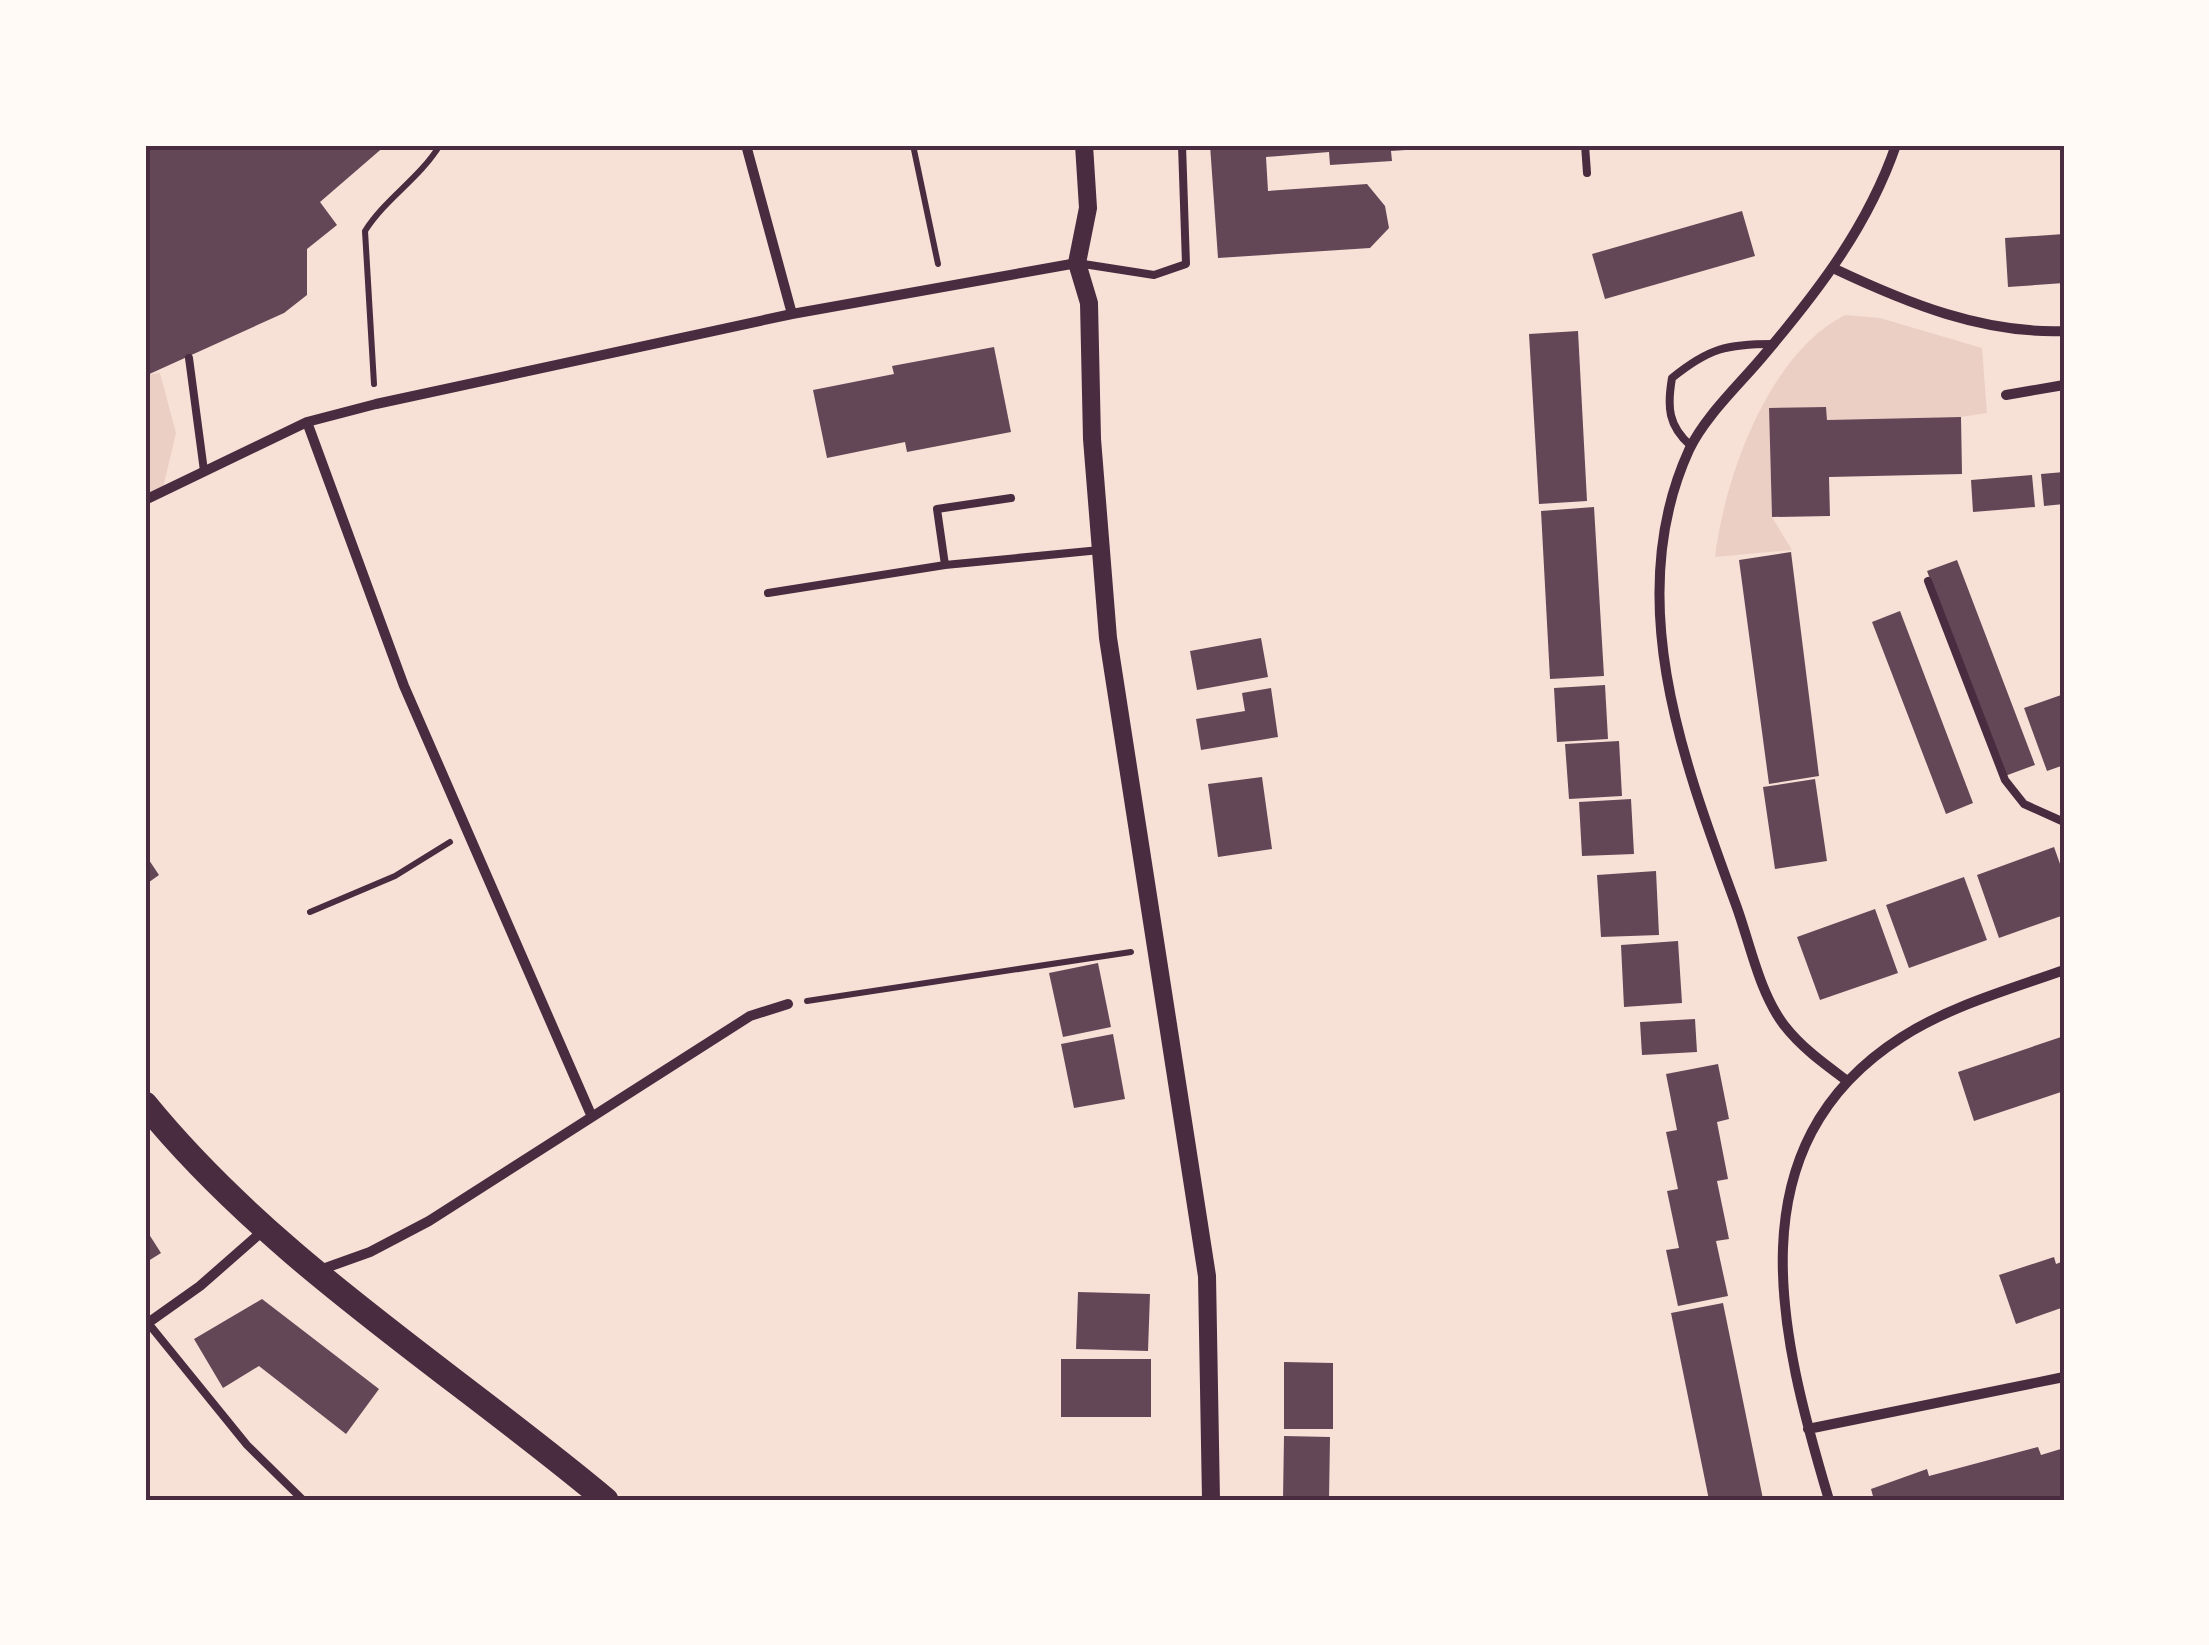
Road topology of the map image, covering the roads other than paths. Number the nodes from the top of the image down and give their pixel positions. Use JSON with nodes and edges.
{"nodes":[{"id":1,"x":746,"y":145,"type":"edge"},
{"id":2,"x":1084,"y":145,"type":"edge"},
{"id":3,"x":1182,"y":145,"type":"edge"},
{"id":4,"x":1586,"y":145,"type":"edge"},
{"id":5,"x":1896,"y":145,"type":"edge"},
{"id":6,"x":1587,"y":173,"type":"dead end"},
{"id":7,"x":1078,"y":263,"type":"junction"},
{"id":8,"x":1835,"y":269,"type":"junction"},
{"id":9,"x":792,"y":314,"type":"junction"},
{"id":10,"x":2064,"y":331,"type":"edge"},
{"id":11,"x":1773,"y":344,"type":"junction"},
{"id":12,"x":190,"y":358,"type":"dead end"},
{"id":13,"x":2064,"y":386,"type":"edge"},
{"id":14,"x":2006,"y":394,"type":"dead end"},
{"id":15,"x":307,"y":422,"type":"junction"},
{"id":16,"x":1691,"y":446,"type":"junction"},
{"id":17,"x":204,"y":471,"type":"junction"},
{"id":18,"x":1011,"y":498,"type":"dead end"},
{"id":19,"x":145,"y":500,"type":"edge"},
{"id":20,"x":1100,"y":550,"type":"junction"},
{"id":21,"x":944,"y":565,"type":"junction"},
{"id":22,"x":1928,"y":581,"type":"dead end"},
{"id":23,"x":768,"y":593,"type":"dead end"},
{"id":24,"x":2064,"y":822,"type":"edge"},
{"id":25,"x":2064,"y":970,"type":"edge"},
{"id":26,"x":788,"y":1004,"type":"road end"},
{"id":27,"x":1846,"y":1080,"type":"junction"},
{"id":28,"x":145,"y":1104,"type":"edge"},
{"id":29,"x":592,"y":1117,"type":"junction"},
{"id":30,"x":266,"y":1228,"type":"junction"},
{"id":31,"x":316,"y":1271,"type":"junction"},
{"id":32,"x":147,"y":1324,"type":"edge"},
{"id":33,"x":2064,"y":1376,"type":"edge"},
{"id":34,"x":1808,"y":1429,"type":"junction"},
{"id":35,"x":303,"y":1500,"type":"edge"},
{"id":36,"x":606,"y":1500,"type":"edge"},
{"id":37,"x":1211,"y":1500,"type":"edge"},
{"id":38,"x":1829,"y":1500,"type":"edge"}],
"edges":[{"from":1,"to":9,"type":"street"},
{"from":2,"to":7,"type":"street"},
{"from":3,"to":7,"type":"lane"},
{"from":4,"to":6,"type":"lane"},
{"from":5,"to":8,"type":"street"},
{"from":7,"to":9,"type":"street"},
{"from":7,"to":20,"type":"street"},
{"from":8,"to":10,"type":"street"},
{"from":8,"to":11,"type":"street"},
{"from":9,"to":15,"type":"street"},
{"from":11,"to":16,"type":"street"},
{"from":11,"to":16,"type":"lane"},
{"from":12,"to":17,"type":"lane"},
{"from":13,"to":14,"type":"street"},
{"from":15,"to":17,"type":"street"},
{"from":15,"to":29,"type":"street"},
{"from":16,"to":27,"type":"street"},
{"from":17,"to":19,"type":"street"},
{"from":18,"to":21,"type":"lane"},
{"from":20,"to":21,"type":"lane"},
{"from":20,"to":37,"type":"street"},
{"from":21,"to":23,"type":"lane"},
{"from":22,"to":24,"type":"lane"},
{"from":25,"to":27,"type":"street"},
{"from":26,"to":29,"type":"street"},
{"from":27,"to":34,"type":"street"},
{"from":28,"to":30,"type":"main road"},
{"from":29,"to":31,"type":"street"},
{"from":30,"to":31,"type":"main road"},
{"from":30,"to":32,"type":"street"},
{"from":31,"to":36,"type":"main road"},
{"from":32,"to":35,"type":"lane"},
{"from":33,"to":34,"type":"street"},
{"from":34,"to":38,"type":"street"}]}
